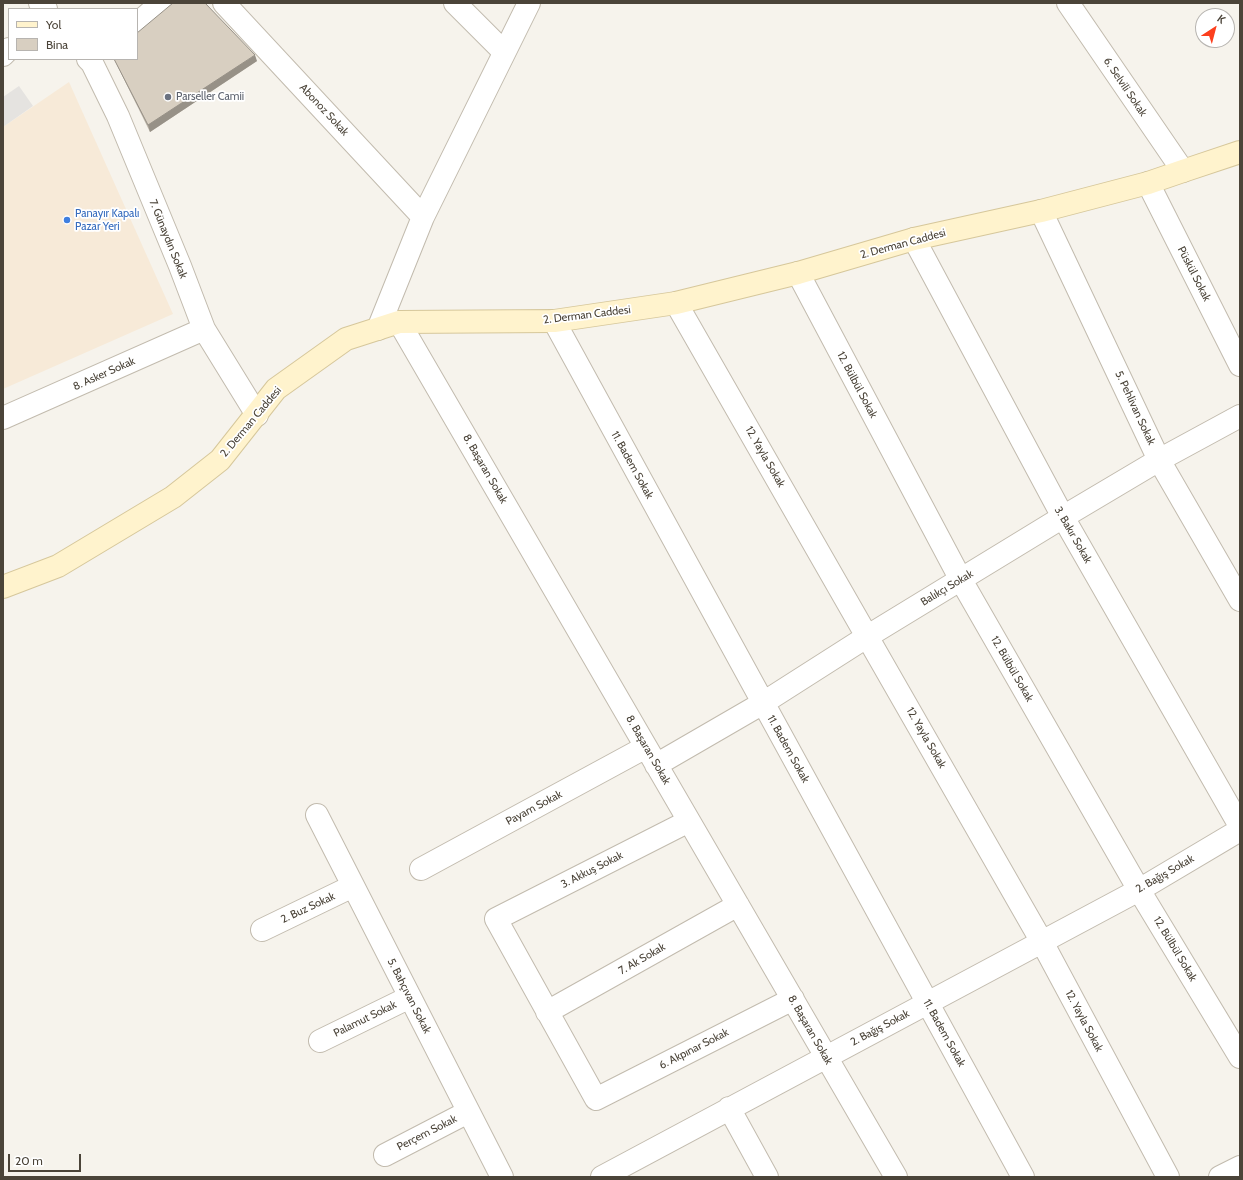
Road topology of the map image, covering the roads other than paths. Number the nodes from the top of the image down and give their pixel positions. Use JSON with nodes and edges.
{"nodes":[{"id":1,"x":161,"y":3,"type":"edge"},
{"id":2,"x":224,"y":3,"type":"edge"},
{"id":3,"x":455,"y":3,"type":"edge"},
{"id":4,"x":529,"y":3,"type":"edge"},
{"id":5,"x":1068,"y":3,"type":"edge"},
{"id":6,"x":138,"y":23,"type":"edge"},
{"id":7,"x":504,"y":52,"type":"junction"},
{"id":8,"x":92,"y":60,"type":"edge"},
{"id":9,"x":1240,"y":152,"type":"edge"},
{"id":10,"x":1183,"y":171,"type":"junction"},
{"id":11,"x":1148,"y":184,"type":"junction"},
{"id":12,"x":1041,"y":211,"type":"junction"},
{"id":13,"x":424,"y":217,"type":"junction"},
{"id":14,"x":914,"y":240,"type":"junction"},
{"id":15,"x":798,"y":273,"type":"junction"},
{"id":16,"x":676,"y":303,"type":"junction"},
{"id":17,"x":554,"y":321,"type":"junction"},
{"id":18,"x":400,"y":322,"type":"junction"},
{"id":19,"x":204,"y":329,"type":"junction"},
{"id":20,"x":378,"y":329,"type":"junction"},
{"id":21,"x":1240,"y":364,"type":"edge"},
{"id":22,"x":257,"y":415,"type":"junction"},
{"id":23,"x":1240,"y":416,"type":"edge"},
{"id":24,"x":3,"y":418,"type":"edge"},
{"id":25,"x":1159,"y":460,"type":"junction"},
{"id":26,"x":1062,"y":517,"type":"junction"},
{"id":27,"x":961,"y":580,"type":"junction"},
{"id":28,"x":3,"y":587,"type":"edge"},
{"id":29,"x":1240,"y":600,"type":"edge"},
{"id":30,"x":868,"y":636,"type":"junction"},
{"id":31,"x":763,"y":703,"type":"junction"},
{"id":32,"x":651,"y":756,"type":"junction"},
{"id":33,"x":317,"y":815,"type":"dead end"},
{"id":34,"x":689,"y":820,"type":"junction"},
{"id":35,"x":1240,"y":826,"type":"edge"},
{"id":36,"x":1240,"y":830,"type":"edge"},
{"id":37,"x":421,"y":869,"type":"dead end"},
{"id":38,"x":353,"y":886,"type":"junction"},
{"id":39,"x":1139,"y":890,"type":"junction"},
{"id":40,"x":738,"y":905,"type":"junction"},
{"id":41,"x":262,"y":930,"type":"dead end"},
{"id":42,"x":1042,"y":942,"type":"junction"},
{"id":43,"x":410,"y":997,"type":"junction"},
{"id":44,"x":793,"y":999,"type":"junction"},
{"id":45,"x":927,"y":1003,"type":"junction"},
{"id":46,"x":547,"y":1012,"type":"junction"},
{"id":47,"x":320,"y":1041,"type":"dead end"},
{"id":48,"x":827,"y":1057,"type":"junction"},
{"id":49,"x":1240,"y":1058,"type":"edge"},
{"id":50,"x":729,"y":1108,"type":"junction"},
{"id":51,"x":468,"y":1112,"type":"junction"},
{"id":52,"x":385,"y":1155,"type":"dead end"},
{"id":53,"x":1240,"y":1167,"type":"edge"},
{"id":54,"x":616,"y":1174,"type":"edge"},
{"id":55,"x":502,"y":1177,"type":"edge"},
{"id":56,"x":767,"y":1177,"type":"edge"},
{"id":57,"x":896,"y":1177,"type":"edge"},
{"id":58,"x":1023,"y":1177,"type":"edge"},
{"id":59,"x":1168,"y":1177,"type":"edge"},
{"id":60,"x":1220,"y":1177,"type":"edge"}],
"edges":[{"from":1,"to":6,"type":"street"},
{"from":2,"to":13,"type":"street","name":"Abonoz Sokak"},
{"from":3,"to":7,"type":"street"},
{"from":4,"to":7,"type":"street"},
{"from":5,"to":10,"type":"street","name":"6. Selvili Sokak"},
{"from":7,"to":13,"type":"street"},
{"from":8,"to":19,"type":"street","name":"7. Günaydın Sokak"},
{"from":9,"to":10,"type":"main road","name":"2. Derman Caddesi"},
{"from":10,"to":11,"type":"main road","name":"2. Derman Caddesi"},
{"from":11,"to":12,"type":"main road","name":"2. Derman Caddesi"},
{"from":11,"to":21,"type":"street","name":"Püskül Sokak"},
{"from":12,"to":14,"type":"main road","name":"2. Derman Caddesi"},
{"from":12,"to":25,"type":"street","name":"5. Pehlivan Sokak"},
{"from":13,"to":20,"type":"street"},
{"from":14,"to":15,"type":"main road","name":"2. Derman Caddesi"},
{"from":14,"to":26,"type":"street","name":"3. Bakır Sokak"},
{"from":15,"to":16,"type":"main road","name":"2. Derman Caddesi"},
{"from":15,"to":27,"type":"street","name":"12. Bülbül Sokak"},
{"from":16,"to":17,"type":"main road","name":"2. Derman Caddesi"},
{"from":16,"to":30,"type":"street","name":"12. Yayla Sokak"},
{"from":17,"to":18,"type":"main road","name":"2. Derman Caddesi"},
{"from":17,"to":31,"type":"street","name":"11. Badem Sokak"},
{"from":18,"to":20,"type":"main road","name":"2. Derman Caddesi"},
{"from":18,"to":32,"type":"street","name":"8. Başaran Sokak"},
{"from":19,"to":22,"type":"street","name":"7. Günaydın Sokak"},
{"from":19,"to":24,"type":"street","name":"8. Asker Sokak"},
{"from":20,"to":22,"type":"main road","name":"2. Derman Caddesi"},
{"from":22,"to":28,"type":"main road","name":"2. Derman Caddesi"},
{"from":23,"to":25,"type":"street","name":"Balıkçı Sokak"},
{"from":25,"to":26,"type":"street","name":"Balıkçı Sokak"},
{"from":25,"to":29,"type":"street","name":"5. Pehlivan Sokak"},
{"from":26,"to":27,"type":"street","name":"Balıkçı Sokak"},
{"from":26,"to":35,"type":"street","name":"3. Bakır Sokak"},
{"from":27,"to":30,"type":"street","name":"Balıkçı Sokak"},
{"from":27,"to":39,"type":"street","name":"12. Bülbül Sokak"},
{"from":30,"to":31,"type":"street","name":"Balıkçı Sokak"},
{"from":30,"to":42,"type":"street","name":"12. Yayla Sokak"},
{"from":31,"to":32,"type":"street","name":"Balıkçı Sokak"},
{"from":31,"to":45,"type":"street","name":"11. Badem Sokak"},
{"from":32,"to":34,"type":"street","name":"8. Başaran Sokak"},
{"from":32,"to":37,"type":"street","name":"Payam Sokak"},
{"from":33,"to":38,"type":"street","name":"5. Bahçıvan Sokak"},
{"from":34,"to":40,"type":"street","name":"8. Başaran Sokak"},
{"from":34,"to":46,"type":"street","name":"3. Akkuş Sokak"},
{"from":36,"to":39,"type":"street","name":"2. Bağış Sokak"},
{"from":38,"to":41,"type":"street","name":"2. Buz Sokak"},
{"from":38,"to":43,"type":"street","name":"5. Bahçıvan Sokak"},
{"from":39,"to":42,"type":"street","name":"2. Bağış Sokak"},
{"from":39,"to":49,"type":"street","name":"12. Bülbül Sokak"},
{"from":40,"to":44,"type":"street","name":"8. Başaran Sokak"},
{"from":40,"to":46,"type":"street","name":"7. Ak Sokak"},
{"from":42,"to":45,"type":"street","name":"2. Bağış Sokak"},
{"from":42,"to":59,"type":"street","name":"12. Yayla Sokak"},
{"from":43,"to":47,"type":"street","name":"Palamut Sokak"},
{"from":43,"to":51,"type":"street","name":"5. Bahçıvan Sokak"},
{"from":44,"to":46,"type":"street","name":"6. Akpınar Sokak"},
{"from":44,"to":48,"type":"street","name":"8. Başaran Sokak"},
{"from":45,"to":48,"type":"street","name":"2. Bağış Sokak"},
{"from":45,"to":58,"type":"street","name":"11. Badem Sokak"},
{"from":48,"to":50,"type":"street","name":"2. Bağış Sokak"},
{"from":48,"to":57,"type":"street","name":"8. Başaran Sokak"},
{"from":50,"to":54,"type":"street","name":"2. Bağış Sokak"},
{"from":50,"to":56,"type":"street"},
{"from":51,"to":52,"type":"street","name":"Perçem Sokak"},
{"from":51,"to":55,"type":"street","name":"5. Bahçıvan Sokak"},
{"from":53,"to":60,"type":"street"}]}
